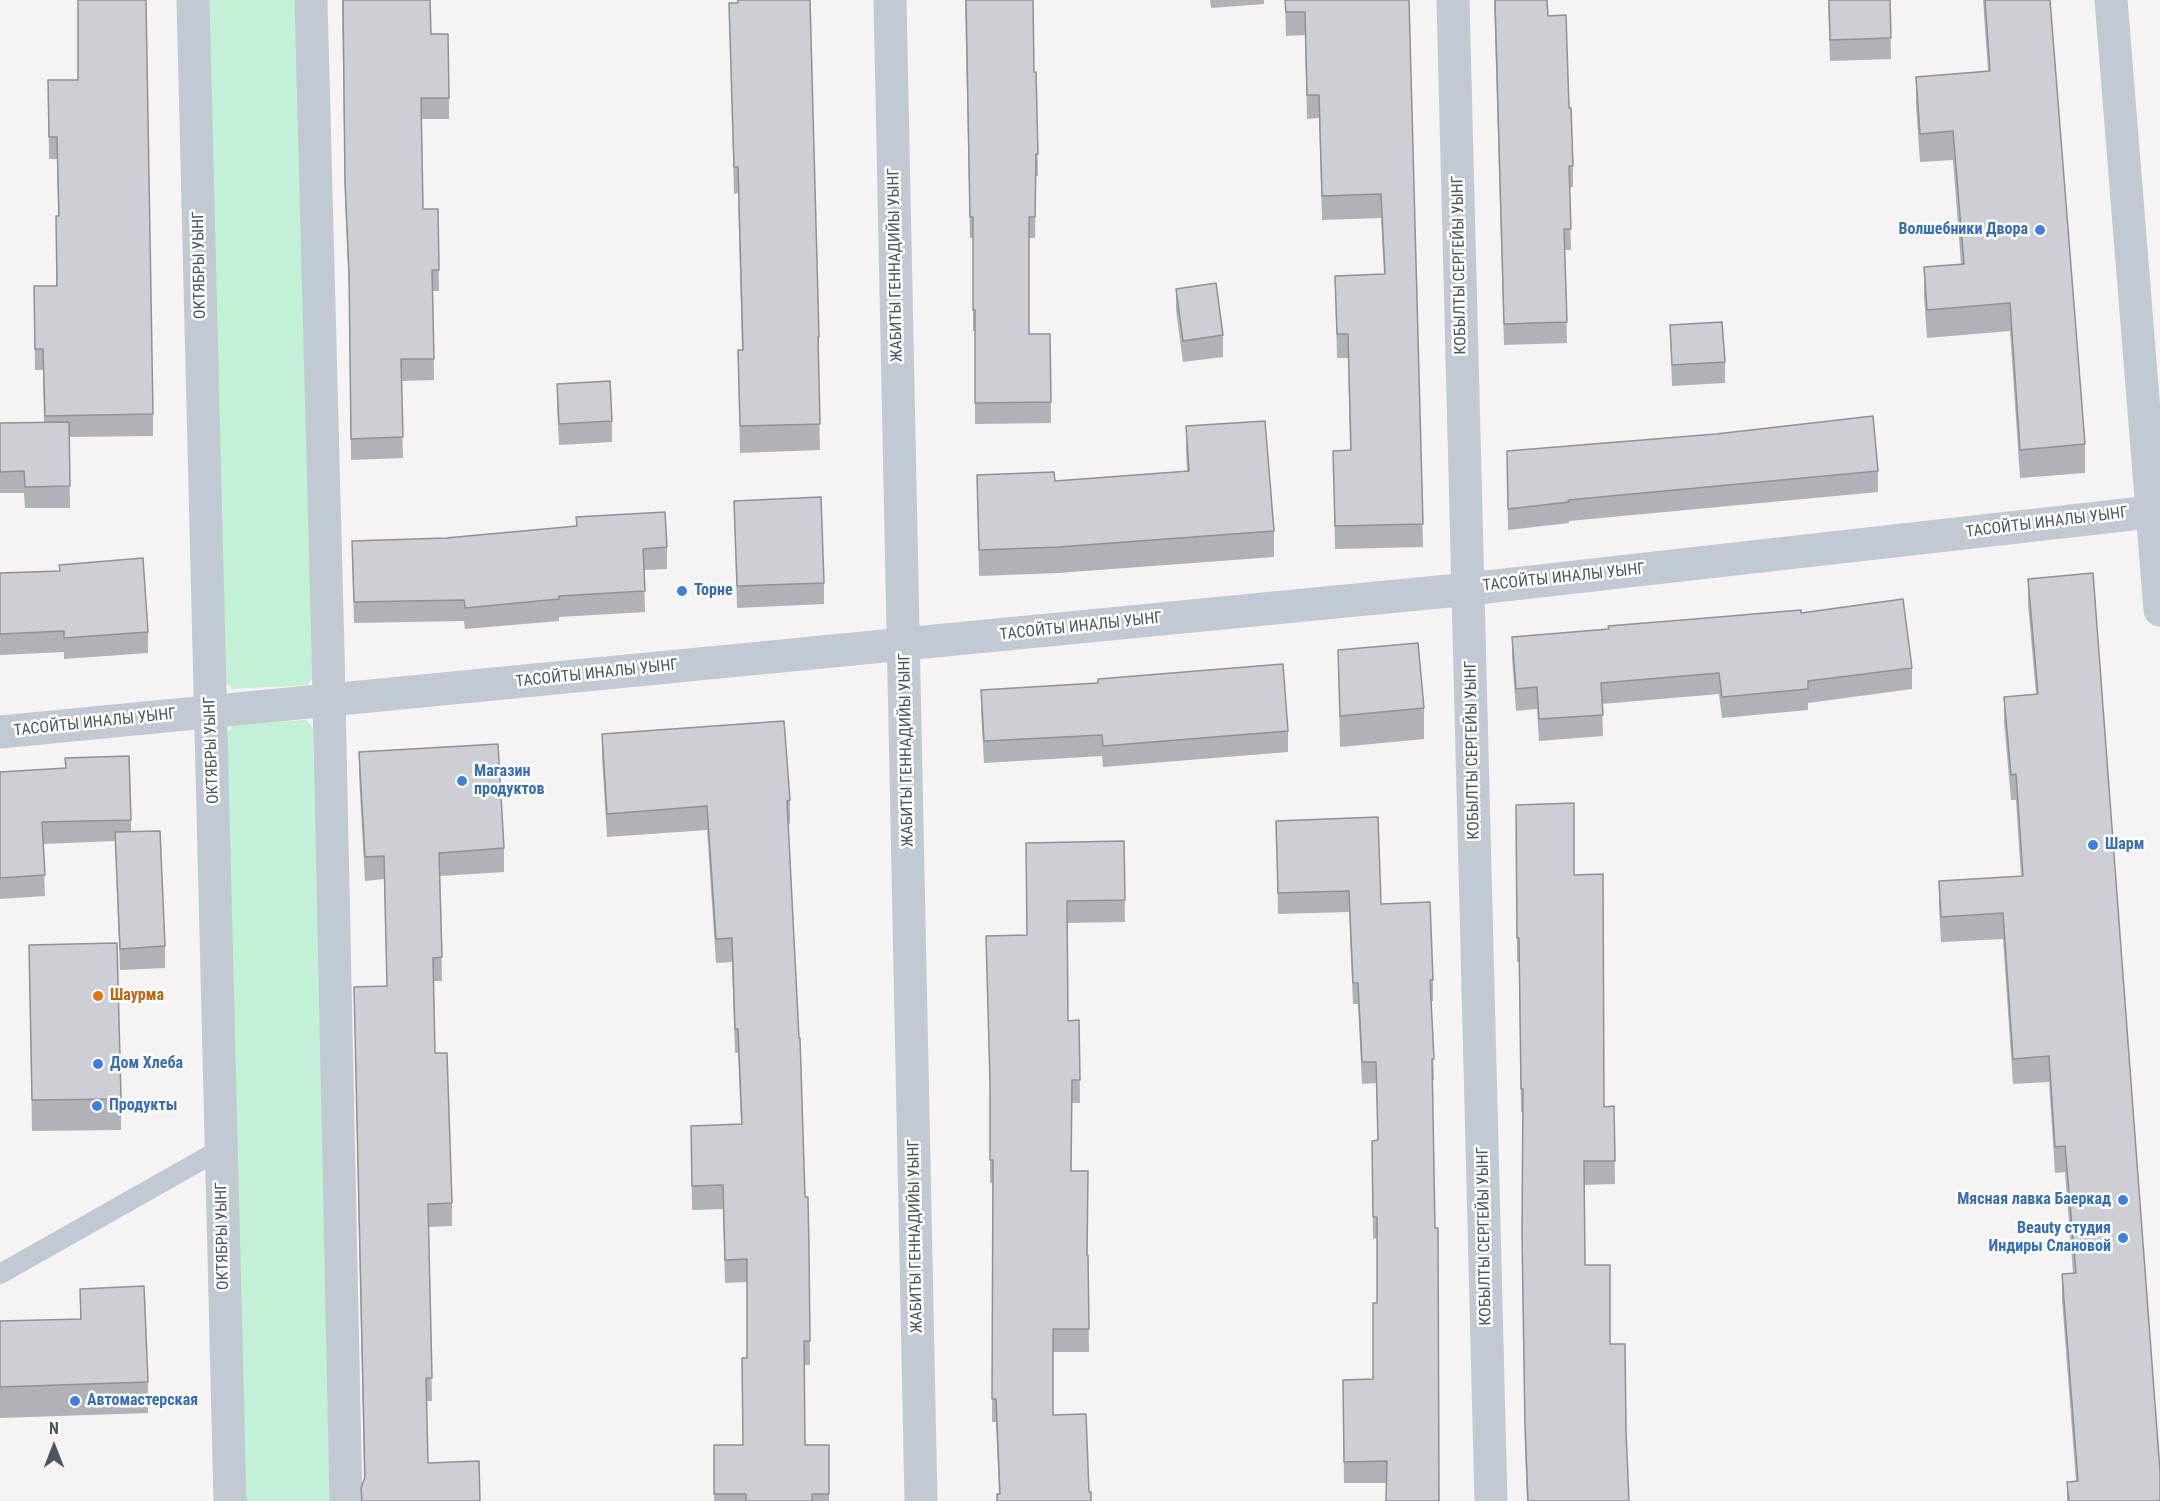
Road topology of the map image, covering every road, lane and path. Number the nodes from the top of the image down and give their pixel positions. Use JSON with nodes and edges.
{"nodes":[{"id":1,"x":194,"y":0,"type":"edge"},
{"id":2,"x":311,"y":0,"type":"edge"},
{"id":3,"x":890,"y":0,"type":"edge"},
{"id":4,"x":1453,"y":0,"type":"edge"},
{"id":5,"x":2111,"y":0,"type":"edge"},
{"id":6,"x":2156,"y":511,"type":"edge"},
{"id":7,"x":1469,"y":589,"type":"junction"},
{"id":8,"x":2160,"y":610,"type":"edge"},
{"id":9,"x":904,"y":644,"type":"junction"},
{"id":10,"x":330,"y":700,"type":"junction"},
{"id":11,"x":211,"y":711,"type":"junction"},
{"id":12,"x":0,"y":732,"type":"edge"},
{"id":13,"x":221,"y":1149,"type":"junction"},
{"id":14,"x":0,"y":1274,"type":"edge"},
{"id":15,"x":230,"y":1501,"type":"edge"},
{"id":16,"x":346,"y":1501,"type":"edge"},
{"id":17,"x":921,"y":1501,"type":"edge"},
{"id":18,"x":1491,"y":1501,"type":"edge"}],
"edges":[{"from":1,"to":11,"type":"street","name":"ОКТЯБРЫ УЫНГ"},
{"from":2,"to":10,"type":"street"},
{"from":3,"to":9,"type":"street","name":"ЖАБИТЫ ГЕННАДИЙЫ УЫНГ"},
{"from":4,"to":7,"type":"street","name":"КОБЫЛТЫ СЕРГЕЙЫ УЫНГ"},
{"from":5,"to":6,"type":"street"},
{"from":6,"to":7,"type":"street","name":"ТАСОЙТЫ ИНАЛЫ УЫНГ"},
{"from":6,"to":8,"type":"street"},
{"from":7,"to":9,"type":"street","name":"ТАСОЙТЫ ИНАЛЫ УЫНГ"},
{"from":7,"to":18,"type":"street","name":"КОБЫЛТЫ СЕРГЕЙЫ УЫНГ"},
{"from":9,"to":10,"type":"street","name":"ТАСОЙТЫ ИНАЛЫ УЫНГ"},
{"from":9,"to":17,"type":"street","name":"ЖАБИТЫ ГЕННАДИЙЫ УЫНГ"},
{"from":10,"to":11,"type":"street","name":"ТАСОЙТЫ ИНАЛЫ УЫНГ"},
{"from":10,"to":16,"type":"street"},
{"from":11,"to":12,"type":"street","name":"ТАСОЙТЫ ИНАЛЫ УЫНГ"},
{"from":11,"to":13,"type":"street","name":"ОКТЯБРЫ УЫНГ"},
{"from":13,"to":14,"type":"lane"},
{"from":13,"to":15,"type":"street","name":"ОКТЯБРЫ УЫНГ"}]}
